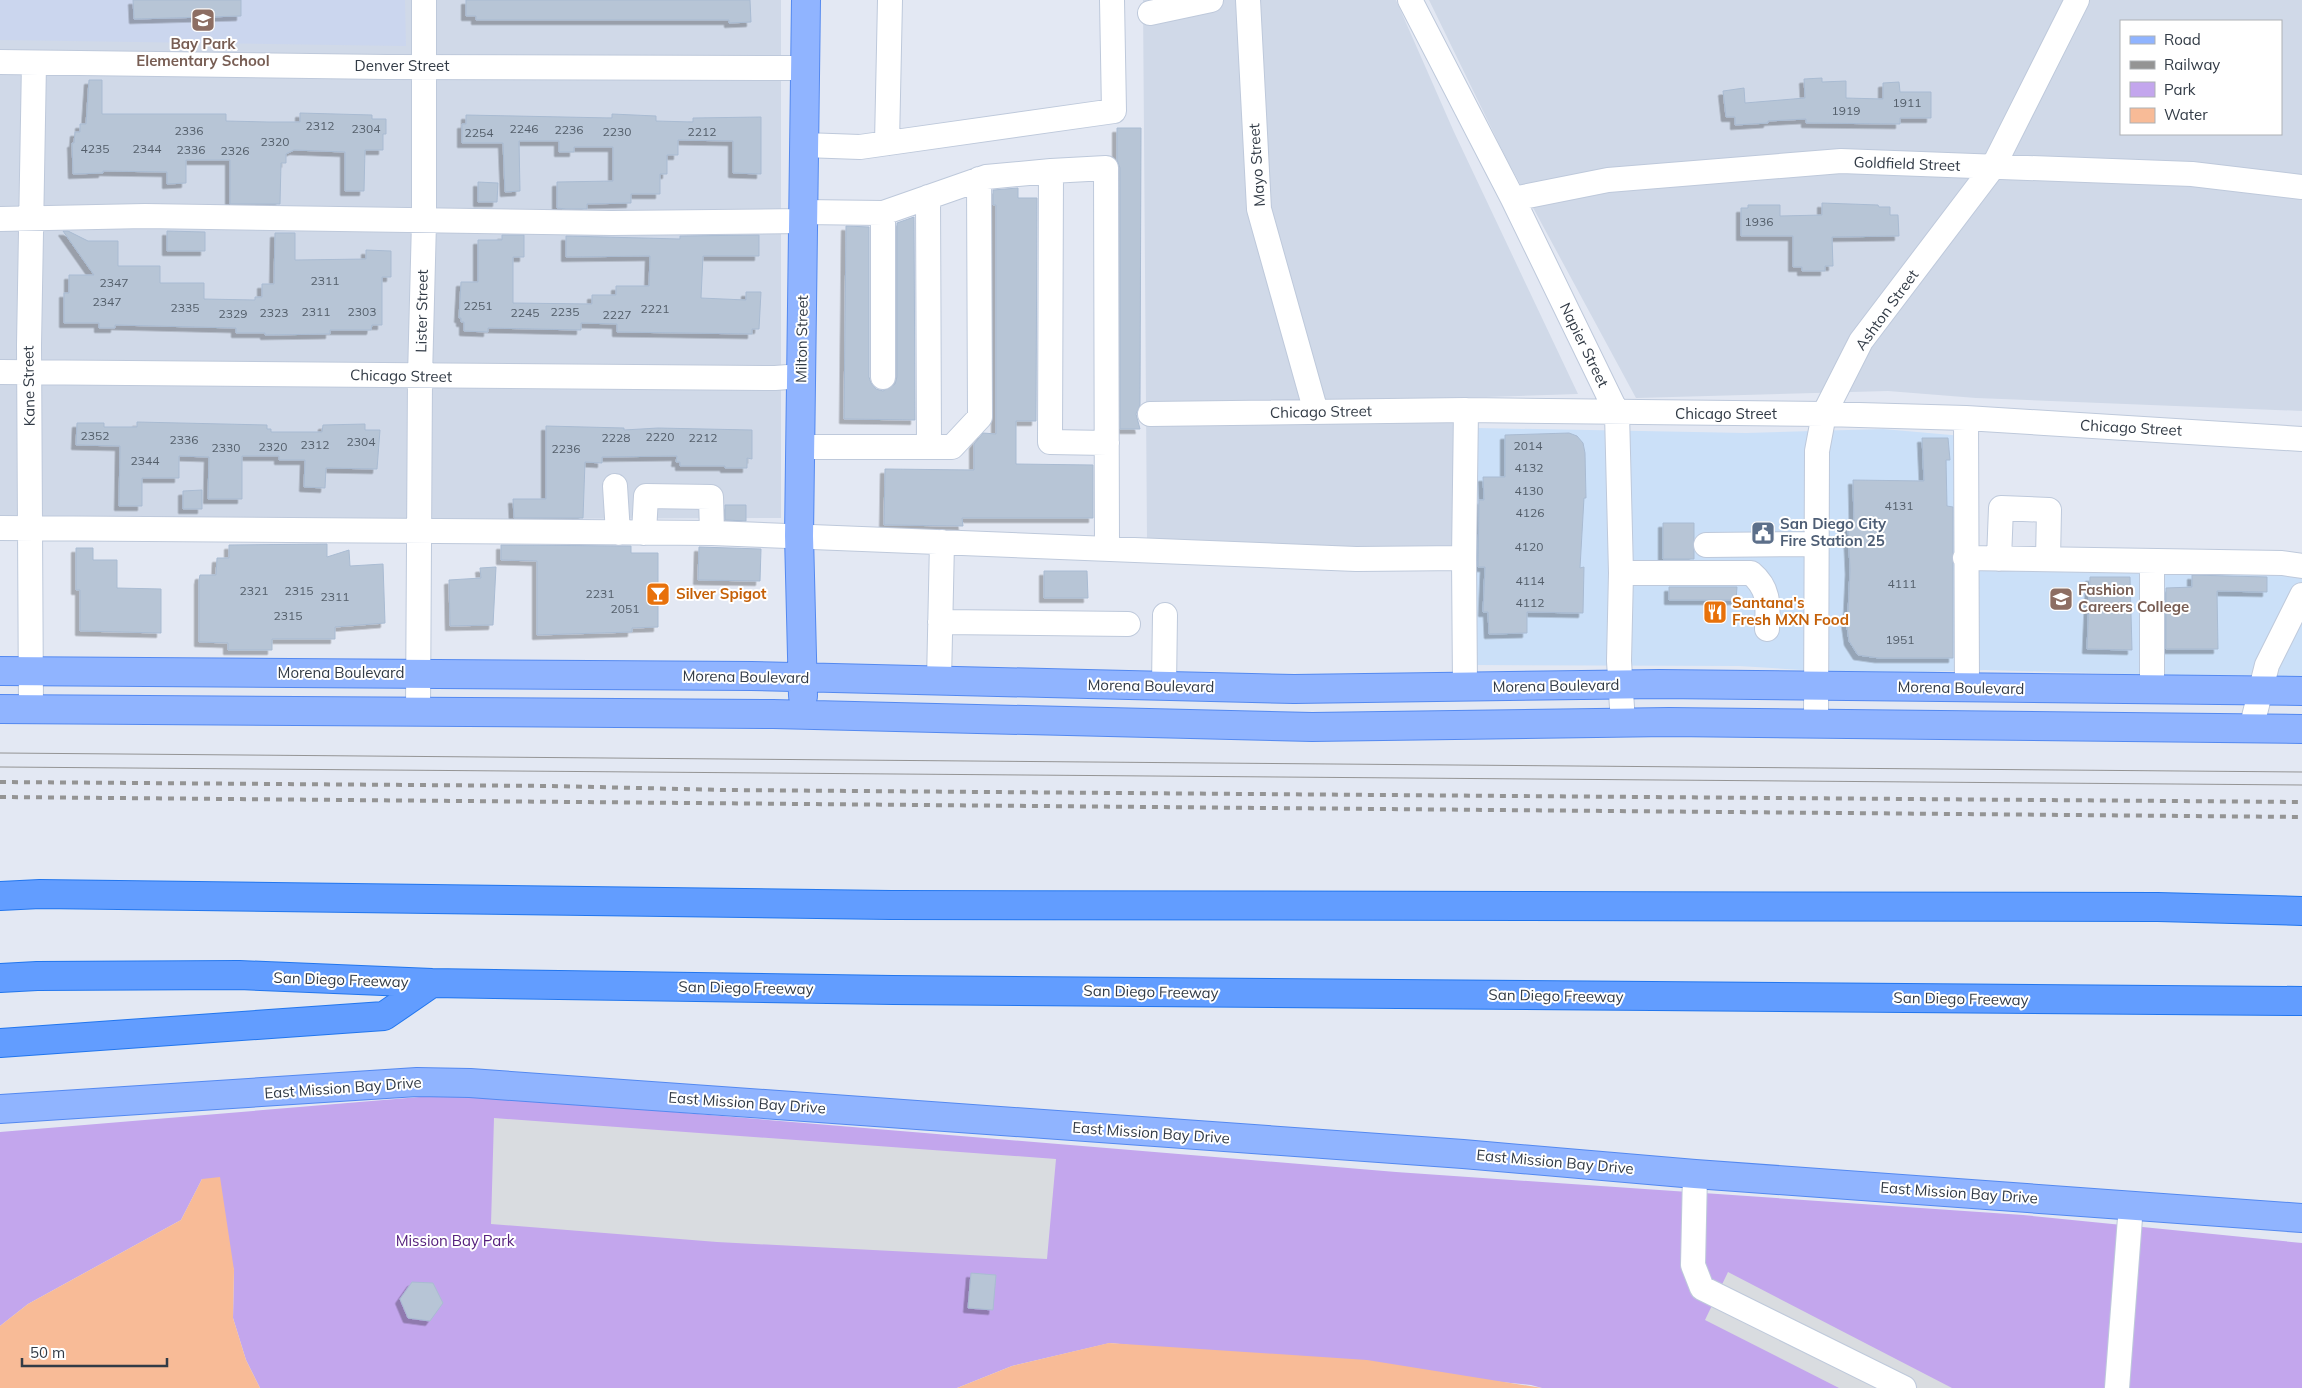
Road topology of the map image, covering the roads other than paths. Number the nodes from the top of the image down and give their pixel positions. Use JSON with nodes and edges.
{"nodes":[{"id":1,"x":424,"y":0,"type":"edge"},
{"id":2,"x":806,"y":0,"type":"edge"},
{"id":3,"x":890,"y":0,"type":"edge"},
{"id":4,"x":1112,"y":0,"type":"edge"},
{"id":5,"x":1211,"y":0,"type":"edge"},
{"id":6,"x":1248,"y":0,"type":"edge"},
{"id":7,"x":1410,"y":0,"type":"edge"},
{"id":8,"x":2077,"y":0,"type":"edge"},
{"id":9,"x":1150,"y":12,"type":"dead end"},
{"id":10,"x":0,"y":62,"type":"edge"},
{"id":11,"x":34,"y":63,"type":"junction"},
{"id":12,"x":424,"y":66,"type":"junction"},
{"id":13,"x":805,"y":68,"type":"junction"},
{"id":14,"x":887,"y":143,"type":"junction"},
{"id":15,"x":804,"y":145,"type":"junction"},
{"id":16,"x":1993,"y":167,"type":"junction"},
{"id":17,"x":1051,"y":171,"type":"junction"},
{"id":18,"x":979,"y":179,"type":"junction"},
{"id":19,"x":2302,"y":187,"type":"edge"},
{"id":20,"x":928,"y":197,"type":"junction"},
{"id":21,"x":1513,"y":199,"type":"junction"},
{"id":22,"x":883,"y":213,"type":"junction"},
{"id":23,"x":803,"y":216,"type":"junction"},
{"id":24,"x":0,"y":219,"type":"edge"},
{"id":25,"x":30,"y":219,"type":"junction"},
{"id":26,"x":424,"y":222,"type":"junction"},
{"id":27,"x":0,"y":372,"type":"edge"},
{"id":28,"x":29,"y":372,"type":"junction"},
{"id":29,"x":802,"y":376,"type":"junction"},
{"id":30,"x":883,"y":376,"type":"dead end"},
{"id":31,"x":420,"y":377,"type":"junction"},
{"id":32,"x":1466,"y":410,"type":"junction"},
{"id":33,"x":1316,"y":412,"type":"junction"},
{"id":34,"x":1617,"y":413,"type":"junction"},
{"id":35,"x":1150,"y":414,"type":"dead end"},
{"id":36,"x":1824,"y":414,"type":"junction"},
{"id":37,"x":1966,"y":418,"type":"junction"},
{"id":38,"x":2302,"y":439,"type":"edge"},
{"id":39,"x":1107,"y":443,"type":"junction"},
{"id":40,"x":801,"y":448,"type":"junction"},
{"id":41,"x":929,"y":448,"type":"junction"},
{"id":42,"x":615,"y":486,"type":"dead end"},
{"id":43,"x":0,"y":528,"type":"edge"},
{"id":44,"x":30,"y":528,"type":"junction"},
{"id":45,"x":419,"y":531,"type":"junction"},
{"id":46,"x":618,"y":532,"type":"junction"},
{"id":47,"x":644,"y":533,"type":"junction"},
{"id":48,"x":712,"y":533,"type":"junction"},
{"id":49,"x":799,"y":536,"type":"junction"},
{"id":50,"x":942,"y":542,"type":"junction"},
{"id":51,"x":1817,"y":544,"type":"junction"},
{"id":52,"x":1706,"y":546,"type":"dead end"},
{"id":53,"x":1108,"y":549,"type":"junction"},
{"id":54,"x":1464,"y":558,"type":"junction"},
{"id":55,"x":1965,"y":558,"type":"junction"},
{"id":56,"x":1999,"y":559,"type":"junction"},
{"id":57,"x":2048,"y":559,"type":"junction"},
{"id":58,"x":2152,"y":561,"type":"junction"},
{"id":59,"x":2302,"y":566,"type":"edge"},
{"id":60,"x":1621,"y":572,"type":"junction"},
{"id":61,"x":2302,"y":595,"type":"edge"},
{"id":62,"x":1165,"y":615,"type":"dead end"},
{"id":63,"x":940,"y":622,"type":"junction"},
{"id":64,"x":1128,"y":624,"type":"dead end"},
{"id":65,"x":1767,"y":629,"type":"dead end"},
{"id":66,"x":0,"y":672,"type":"edge"},
{"id":67,"x":30,"y":672,"type":"junction"},
{"id":68,"x":418,"y":673,"type":"junction"},
{"id":69,"x":802,"y":677,"type":"junction"},
{"id":70,"x":939,"y":681,"type":"junction"},
{"id":71,"x":1622,"y":685,"type":"junction"},
{"id":72,"x":1164,"y":686,"type":"junction"},
{"id":73,"x":1815,"y":686,"type":"junction"},
{"id":74,"x":1465,"y":687,"type":"junction"},
{"id":75,"x":1966,"y":688,"type":"junction"},
{"id":76,"x":2152,"y":690,"type":"junction"},
{"id":77,"x":2260,"y":691,"type":"junction"},
{"id":78,"x":2302,"y":691,"type":"edge"},
{"id":79,"x":0,"y":709,"type":"edge"},
{"id":80,"x":31,"y":709,"type":"junction"},
{"id":81,"x":418,"y":711,"type":"junction"},
{"id":82,"x":803,"y":715,"type":"junction"},
{"id":83,"x":1623,"y":723,"type":"junction"},
{"id":84,"x":1816,"y":724,"type":"junction"},
{"id":85,"x":2251,"y":729,"type":"junction"},
{"id":86,"x":2302,"y":729,"type":"edge"},
{"id":87,"x":0,"y":884,"type":"edge"},
{"id":88,"x":40,"y":894,"type":"junction"},
{"id":89,"x":0,"y":896,"type":"edge"},
{"id":90,"x":2302,"y":911,"type":"edge"},
{"id":91,"x":0,"y":978,"type":"edge"},
{"id":92,"x":432,"y":983,"type":"junction"},
{"id":93,"x":2302,"y":1001,"type":"edge"},
{"id":94,"x":0,"y":1043,"type":"edge"},
{"id":95,"x":0,"y":1109,"type":"edge"},
{"id":96,"x":1695,"y":1174,"type":"junction"},
{"id":97,"x":2131,"y":1205,"type":"junction"},
{"id":98,"x":2302,"y":1218,"type":"edge"},
{"id":99,"x":1904,"y":1388,"type":"edge"},
{"id":100,"x":2117,"y":1388,"type":"edge"}],
"edges":[{"from":1,"to":12,"type":"street","name":"Lister Street"},
{"from":2,"to":13,"type":"main road","name":"Milton Street"},
{"from":3,"to":14,"type":"street"},
{"from":4,"to":14,"type":"street"},
{"from":5,"to":9,"type":"street"},
{"from":6,"to":33,"type":"street","name":"Mayo Street"},
{"from":7,"to":21,"type":"street","name":"Napier Street"},
{"from":8,"to":16,"type":"street","name":"Ashton Street"},
{"from":10,"to":11,"type":"street","name":"Denver Street"},
{"from":11,"to":12,"type":"street","name":"Denver Street"},
{"from":11,"to":25,"type":"street","name":"Kane Street"},
{"from":12,"to":13,"type":"street","name":"Denver Street"},
{"from":12,"to":26,"type":"street","name":"Lister Street"},
{"from":13,"to":15,"type":"main road","name":"Milton Street"},
{"from":14,"to":15,"type":"street"},
{"from":15,"to":23,"type":"main road","name":"Milton Street"},
{"from":16,"to":19,"type":"street","name":"Goldfield Street"},
{"from":16,"to":21,"type":"street","name":"Goldfield Street"},
{"from":16,"to":36,"type":"street","name":"Ashton Street"},
{"from":17,"to":18,"type":"street"},
{"from":17,"to":39,"type":"street"},
{"from":17,"to":39,"type":"street"},
{"from":18,"to":20,"type":"street"},
{"from":18,"to":41,"type":"street"},
{"from":20,"to":22,"type":"street"},
{"from":20,"to":41,"type":"street"},
{"from":21,"to":34,"type":"street","name":"Napier Street"},
{"from":22,"to":23,"type":"street"},
{"from":22,"to":30,"type":"street"},
{"from":23,"to":26,"type":"street"},
{"from":23,"to":29,"type":"main road","name":"Milton Street"},
{"from":24,"to":25,"type":"street"},
{"from":25,"to":26,"type":"street"},
{"from":25,"to":28,"type":"street","name":"Kane Street"},
{"from":26,"to":31,"type":"street","name":"Lister Street"},
{"from":27,"to":28,"type":"street","name":"Chicago Street"},
{"from":28,"to":31,"type":"street","name":"Chicago Street"},
{"from":28,"to":44,"type":"street","name":"Kane Street"},
{"from":29,"to":31,"type":"street","name":"Chicago Street"},
{"from":29,"to":40,"type":"main road","name":"Milton Street"},
{"from":31,"to":45,"type":"street","name":"Lister Street"},
{"from":32,"to":33,"type":"street","name":"Chicago Street"},
{"from":32,"to":34,"type":"street","name":"Chicago Street"},
{"from":32,"to":54,"type":"street"},
{"from":33,"to":35,"type":"street","name":"Chicago Street"},
{"from":34,"to":36,"type":"street","name":"Chicago Street"},
{"from":34,"to":60,"type":"street","name":"Napier Street"},
{"from":36,"to":37,"type":"street","name":"Chicago Street"},
{"from":36,"to":51,"type":"street","name":"Ashton Street"},
{"from":37,"to":38,"type":"street","name":"Chicago Street"},
{"from":37,"to":55,"type":"street"},
{"from":39,"to":53,"type":"street"},
{"from":40,"to":41,"type":"street"},
{"from":40,"to":49,"type":"main road","name":"Milton Street"},
{"from":42,"to":46,"type":"street"},
{"from":43,"to":44,"type":"street"},
{"from":44,"to":45,"type":"street"},
{"from":44,"to":67,"type":"street","name":"Kane Street"},
{"from":45,"to":46,"type":"street"},
{"from":45,"to":68,"type":"street","name":"Lister Street"},
{"from":46,"to":47,"type":"street"},
{"from":47,"to":48,"type":"street"},
{"from":47,"to":48,"type":"street"},
{"from":48,"to":49,"type":"street"},
{"from":49,"to":50,"type":"street"},
{"from":49,"to":69,"type":"main road","name":"Milton Street"},
{"from":50,"to":53,"type":"street"},
{"from":50,"to":63,"type":"street"},
{"from":51,"to":52,"type":"street"},
{"from":51,"to":73,"type":"street","name":"Ashton Street"},
{"from":53,"to":54,"type":"street"},
{"from":54,"to":74,"type":"street"},
{"from":55,"to":56,"type":"street"},
{"from":55,"to":75,"type":"street"},
{"from":56,"to":57,"type":"street"},
{"from":56,"to":57,"type":"street"},
{"from":57,"to":58,"type":"street"},
{"from":58,"to":59,"type":"street"},
{"from":58,"to":76,"type":"street"},
{"from":60,"to":65,"type":"street"},
{"from":60,"to":71,"type":"street","name":"Napier Street"},
{"from":61,"to":77,"type":"street"},
{"from":62,"to":72,"type":"street"},
{"from":63,"to":64,"type":"street"},
{"from":63,"to":70,"type":"street"},
{"from":66,"to":67,"type":"main road","name":"Morena Boulevard"},
{"from":67,"to":68,"type":"main road","name":"Morena Boulevard"},
{"from":67,"to":80,"type":"street","name":"Kane Street"},
{"from":68,"to":69,"type":"main road","name":"Morena Boulevard"},
{"from":68,"to":81,"type":"street","name":"Lister Street"},
{"from":69,"to":70,"type":"main road","name":"Morena Boulevard"},
{"from":69,"to":82,"type":"main road","name":"Milton Street"},
{"from":70,"to":72,"type":"main road","name":"Morena Boulevard"},
{"from":71,"to":73,"type":"main road","name":"Morena Boulevard"},
{"from":71,"to":74,"type":"main road","name":"Morena Boulevard"},
{"from":71,"to":83,"type":"street","name":"Napier Street"},
{"from":72,"to":74,"type":"main road","name":"Morena Boulevard"},
{"from":73,"to":75,"type":"main road","name":"Morena Boulevard"},
{"from":73,"to":84,"type":"street","name":"Ashton Street"},
{"from":75,"to":76,"type":"main road","name":"Morena Boulevard"},
{"from":76,"to":77,"type":"main road","name":"Morena Boulevard"},
{"from":77,"to":78,"type":"main road","name":"Morena Boulevard"},
{"from":77,"to":85,"type":"street"},
{"from":79,"to":80,"type":"main road"},
{"from":80,"to":81,"type":"main road"},
{"from":81,"to":82,"type":"main road"},
{"from":82,"to":83,"type":"main road"},
{"from":83,"to":84,"type":"main road"},
{"from":84,"to":85,"type":"main road"},
{"from":85,"to":86,"type":"main road"},
{"from":87,"to":88,"type":"highway"},
{"from":88,"to":89,"type":"highway"},
{"from":88,"to":90,"type":"highway"},
{"from":91,"to":92,"type":"highway","name":"San Diego Freeway"},
{"from":92,"to":93,"type":"highway","name":"San Diego Freeway"},
{"from":92,"to":94,"type":"highway"},
{"from":95,"to":96,"type":"main road","name":"East Mission Bay Drive"},
{"from":96,"to":97,"type":"main road","name":"East Mission Bay Drive"},
{"from":96,"to":99,"type":"street"},
{"from":97,"to":98,"type":"main road","name":"East Mission Bay Drive"},
{"from":97,"to":100,"type":"street"}]}
